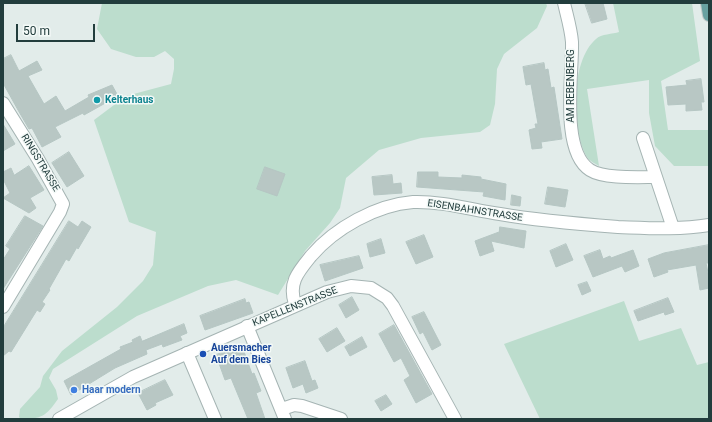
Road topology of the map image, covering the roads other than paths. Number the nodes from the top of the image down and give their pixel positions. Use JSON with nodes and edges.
{"nodes":[{"id":1,"x":564,"y":3,"type":"edge"},
{"id":2,"x":707,"y":3,"type":"edge"},
{"id":3,"x":709,"y":15,"type":"edge"},
{"id":4,"x":3,"y":103,"type":"edge"},
{"id":5,"x":643,"y":138,"type":"dead end"},
{"id":6,"x":656,"y":177,"type":"junction"},
{"id":7,"x":709,"y":225,"type":"edge"},
{"id":8,"x":673,"y":228,"type":"junction"},
{"id":9,"x":295,"y":304,"type":"junction"},
{"id":10,"x":3,"y":307,"type":"edge"},
{"id":11,"x":247,"y":326,"type":"junction"},
{"id":12,"x":187,"y":353,"type":"junction"},
{"id":13,"x":284,"y":414,"type":"edge"},
{"id":14,"x":59,"y":419,"type":"edge"},
{"id":15,"x":215,"y":419,"type":"edge"},
{"id":16,"x":341,"y":419,"type":"edge"},
{"id":17,"x":454,"y":419,"type":"edge"}],
"edges":[{"from":1,"to":6,"type":"street","name":"AM REBENBERG"},
{"from":2,"to":3,"type":"main road"},
{"from":4,"to":10,"type":"street","name":"RINGSTRASSE"},
{"from":5,"to":6,"type":"street"},
{"from":6,"to":8,"type":"street"},
{"from":7,"to":8,"type":"street","name":"EISENBAHNSTRASSE"},
{"from":8,"to":9,"type":"street","name":"EISENBAHNSTRASSE"},
{"from":9,"to":11,"type":"street","name":"KAPELLENSTRASSE"},
{"from":9,"to":17,"type":"street","name":"KAPELLENSTRASSE"},
{"from":11,"to":12,"type":"street","name":"KAPELLENSTRASSE"},
{"from":11,"to":13,"type":"street"},
{"from":12,"to":14,"type":"street","name":"KAPELLENSTRASSE"},
{"from":12,"to":15,"type":"street"},
{"from":13,"to":16,"type":"street"}]}
